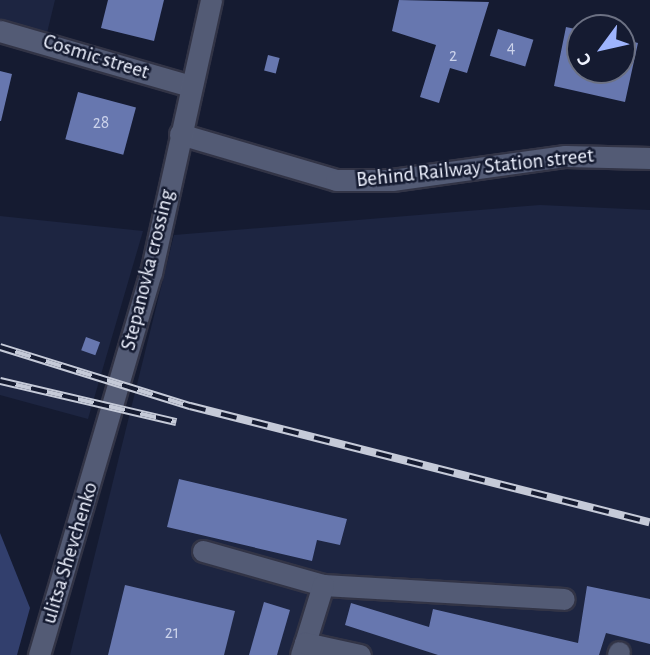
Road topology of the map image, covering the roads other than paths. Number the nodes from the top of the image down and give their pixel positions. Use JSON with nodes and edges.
{"nodes":[{"id":1,"x":211,"y":0,"type":"edge"},
{"id":2,"x":0,"y":31,"type":"edge"},
{"id":3,"x":191,"y":86,"type":"junction"},
{"id":4,"x":180,"y":134,"type":"junction"},
{"id":5,"x":648,"y":151,"type":"edge"},
{"id":6,"x":102,"y":452,"type":"joint"},
{"id":7,"x":204,"y":551,"type":"dead end"},
{"id":8,"x":323,"y":585,"type":"junction"},
{"id":9,"x":564,"y":598,"type":"dead end"},
{"id":10,"x":303,"y":649,"type":"edge"},
{"id":11,"x":39,"y":655,"type":"edge"},
{"id":12,"x":360,"y":655,"type":"edge"}],
"edges":[{"from":1,"to":3,"type":"street","name":"Stepanovka crossing"},
{"from":2,"to":3,"type":"street","name":"Cosmic street"},
{"from":3,"to":4,"type":"street","name":"Stepanovka crossing"},
{"from":4,"to":5,"type":"street","name":"Behind Railway Station street"},
{"from":4,"to":6,"type":"street","name":"Stepanovka crossing"},
{"from":6,"to":11,"type":"street","name":"ulitsa Shevchenko"},
{"from":7,"to":8,"type":"street"},
{"from":8,"to":9,"type":"street"},
{"from":8,"to":10,"type":"street"},
{"from":10,"to":12,"type":"street"}]}
